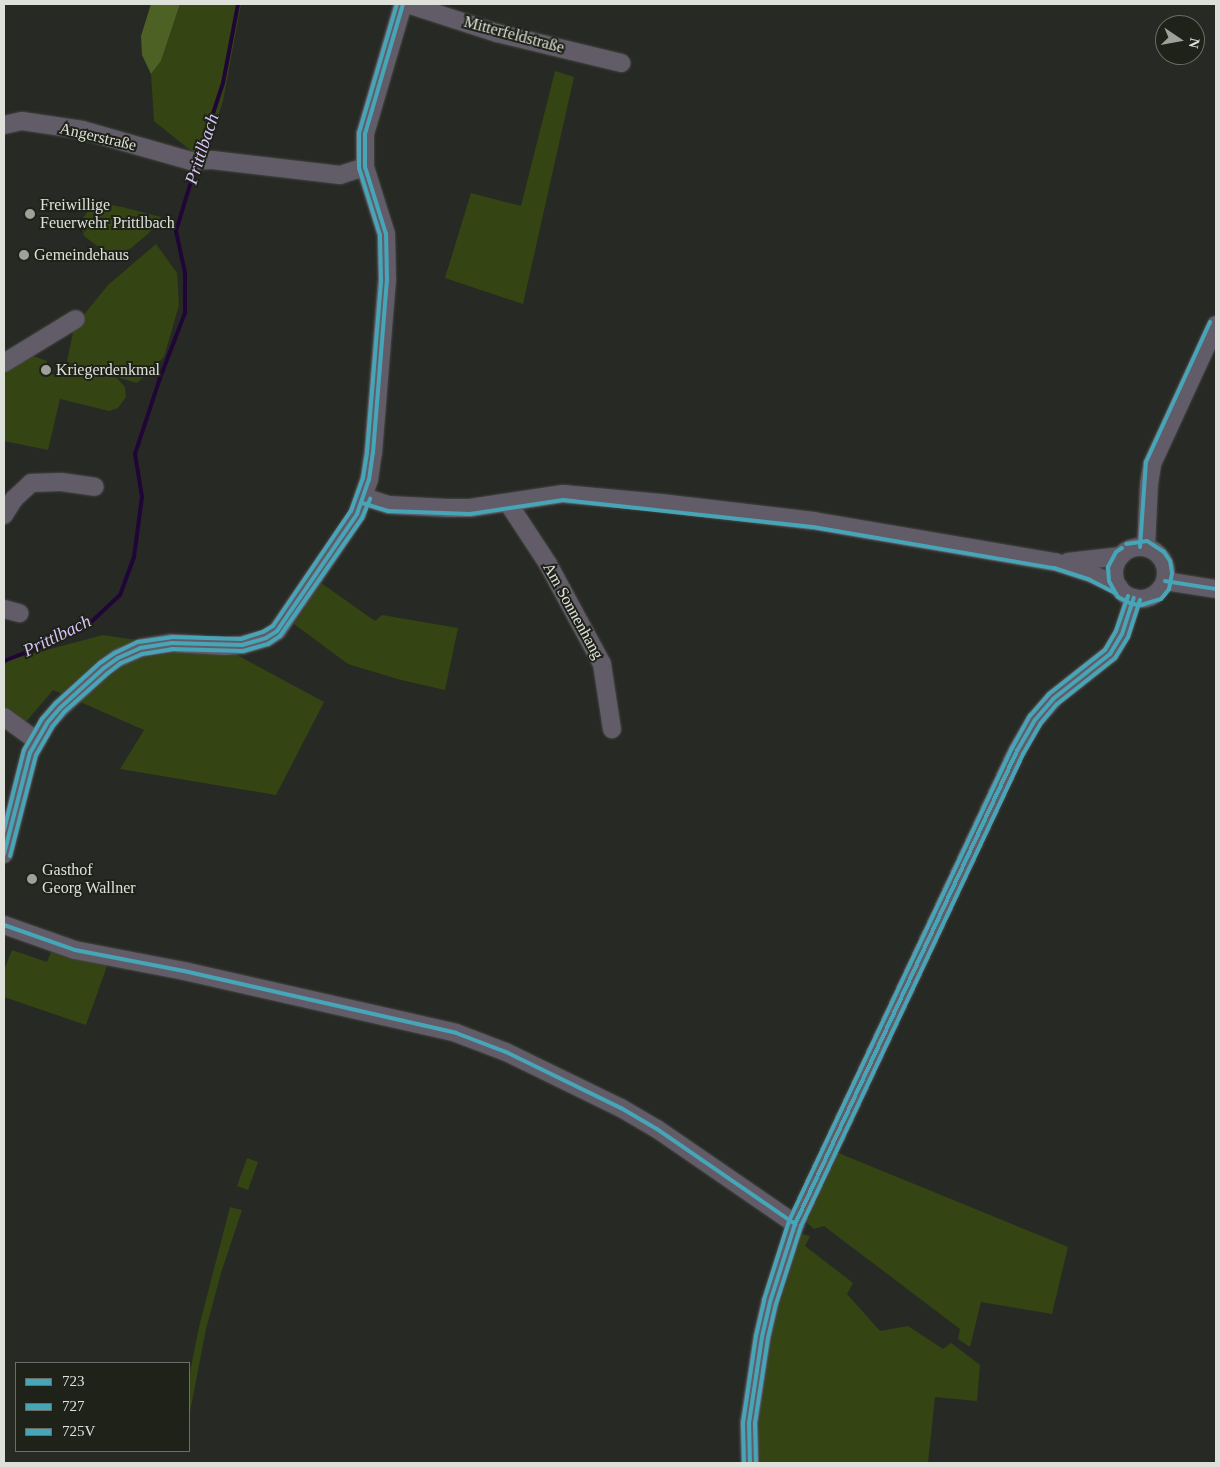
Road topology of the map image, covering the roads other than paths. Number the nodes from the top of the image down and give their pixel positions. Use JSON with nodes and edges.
{"nodes":[{"id":1,"x":403,"y":4,"type":"edge"},
{"id":2,"x":407,"y":4,"type":"edge"},
{"id":3,"x":621,"y":63,"type":"dead end"},
{"id":4,"x":4,"y":125,"type":"edge"},
{"id":5,"x":365,"y":167,"type":"junction"},
{"id":6,"x":76,"y":319,"type":"dead end"},
{"id":7,"x":1216,"y":325,"type":"edge"},
{"id":8,"x":4,"y":363,"type":"edge"},
{"id":9,"x":95,"y":487,"type":"dead end"},
{"id":10,"x":364,"y":497,"type":"junction"},
{"id":11,"x":508,"y":503,"type":"junction"},
{"id":12,"x":4,"y":516,"type":"edge"},
{"id":13,"x":1146,"y":548,"type":"junction"},
{"id":14,"x":1121,"y":556,"type":"junction"},
{"id":15,"x":1055,"y":562,"type":"junction"},
{"id":16,"x":1165,"y":581,"type":"junction"},
{"id":17,"x":1119,"y":587,"type":"junction"},
{"id":18,"x":1216,"y":589,"type":"edge"},
{"id":19,"x":1134,"y":598,"type":"junction"},
{"id":20,"x":4,"y":717,"type":"edge"},
{"id":21,"x":612,"y":729,"type":"dead end"},
{"id":22,"x":36,"y":740,"type":"junction"},
{"id":23,"x":4,"y":854,"type":"edge"},
{"id":24,"x":4,"y":925,"type":"edge"},
{"id":25,"x":795,"y":1224,"type":"junction"},
{"id":26,"x":750,"y":1463,"type":"edge"}],
"edges":[{"from":1,"to":5,"type":"street"},
{"from":2,"to":3,"type":"street","name":"Mitterfeldstraße"},
{"from":4,"to":5,"type":"street","name":"Angerstraße"},
{"from":5,"to":10,"type":"street"},
{"from":6,"to":8,"type":"street"},
{"from":7,"to":13,"type":"street"},
{"from":9,"to":12,"type":"street"},
{"from":10,"to":11,"type":"street"},
{"from":10,"to":22,"type":"street"},
{"from":11,"to":15,"type":"street"},
{"from":11,"to":21,"type":"street","name":"Am Sonnenhang"},
{"from":13,"to":14,"type":"street"},
{"from":13,"to":16,"type":"street"},
{"from":14,"to":15,"type":"street"},
{"from":14,"to":17,"type":"street"},
{"from":15,"to":17,"type":"street"},
{"from":16,"to":18,"type":"street"},
{"from":16,"to":19,"type":"street"},
{"from":17,"to":19,"type":"street"},
{"from":19,"to":25,"type":"street"},
{"from":20,"to":22,"type":"street"},
{"from":22,"to":23,"type":"street"},
{"from":24,"to":25,"type":"street"},
{"from":25,"to":26,"type":"street"}]}
